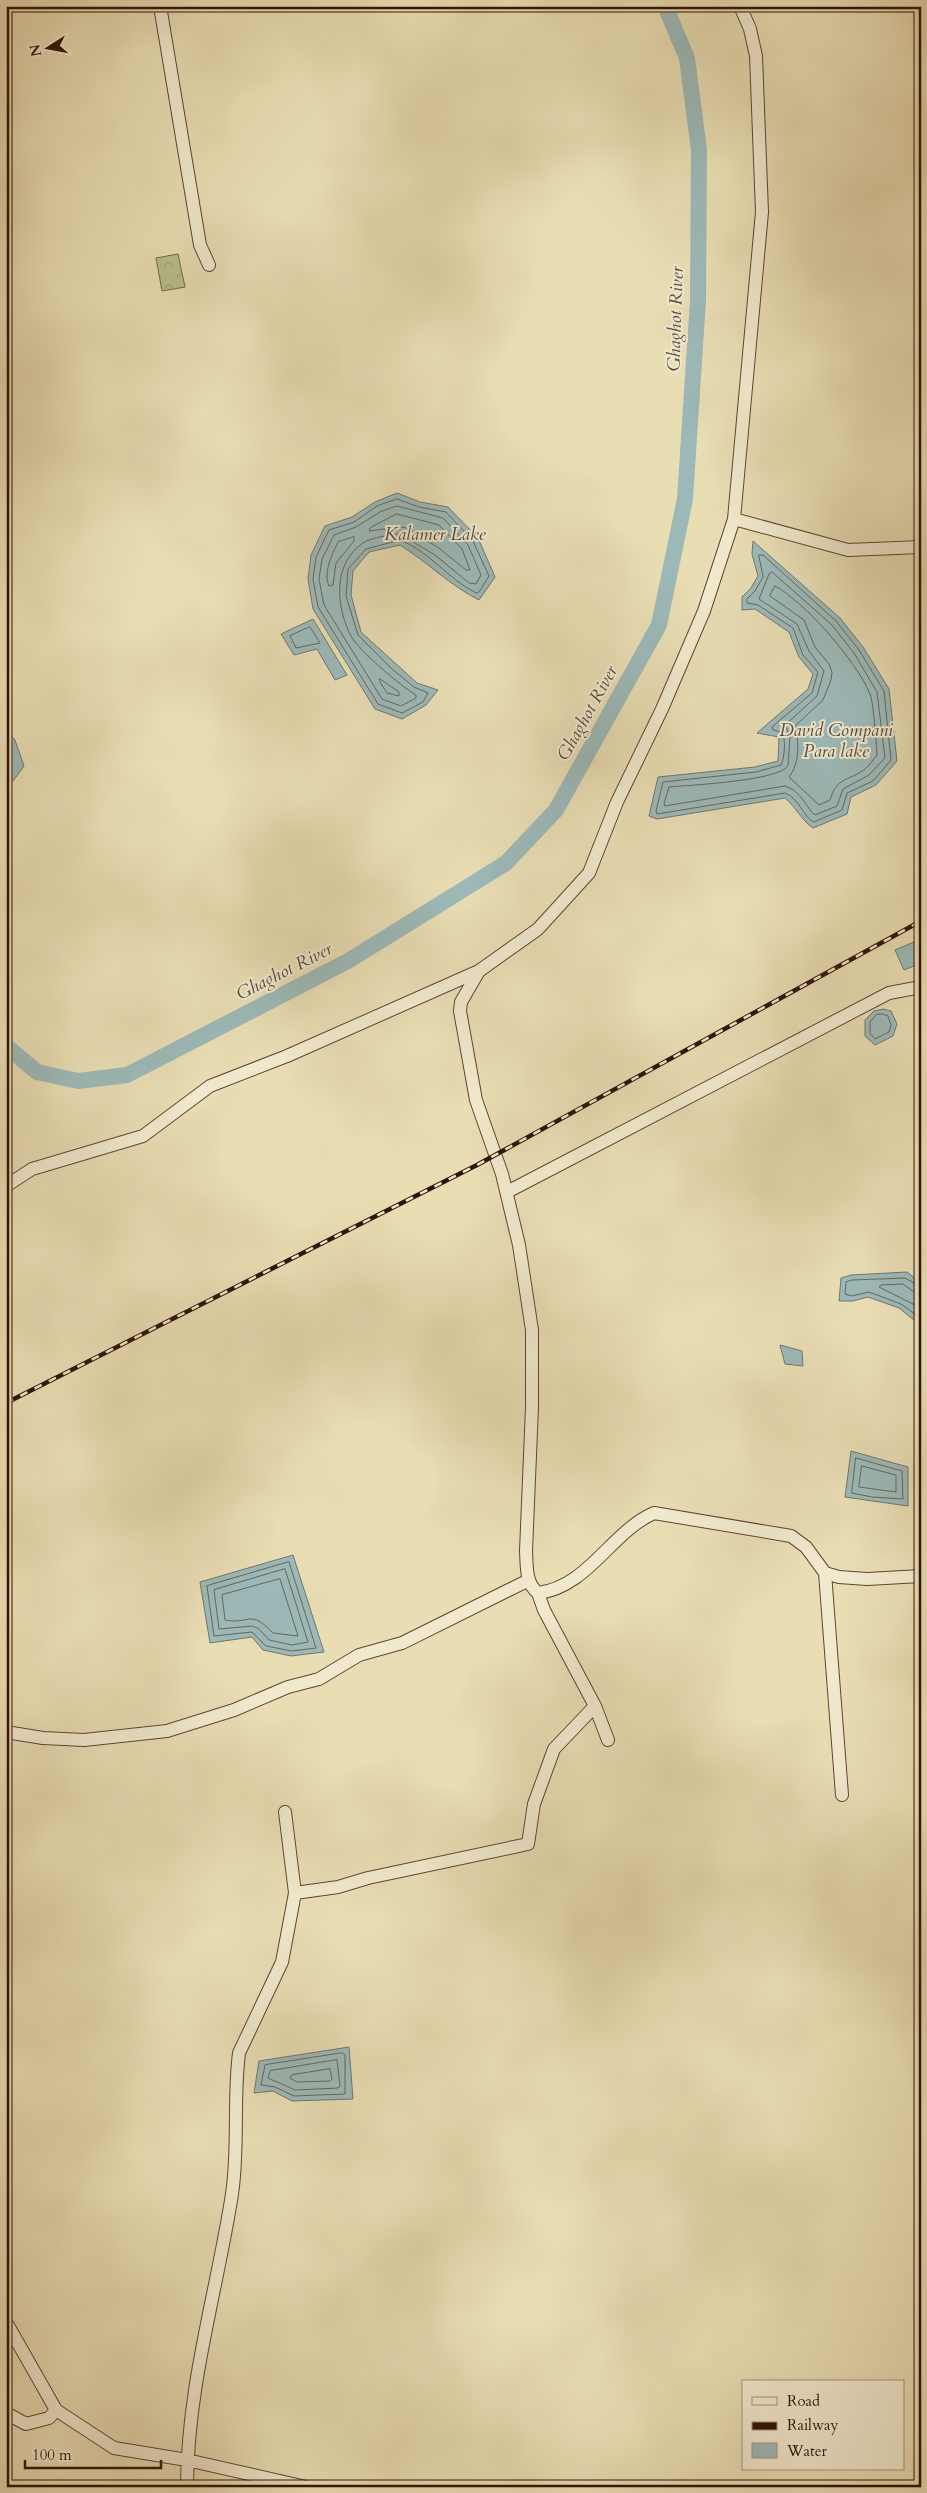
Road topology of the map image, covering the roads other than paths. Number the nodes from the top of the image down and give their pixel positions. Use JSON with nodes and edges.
{"nodes":[{"id":1,"x":160,"y":6,"type":"edge"},
{"id":2,"x":740,"y":6,"type":"edge"},
{"id":3,"x":209,"y":265,"type":"dead end"},
{"id":4,"x":734,"y":519,"type":"junction"},
{"id":5,"x":921,"y":547,"type":"edge"},
{"id":6,"x":479,"y":971,"type":"junction"},
{"id":7,"x":921,"y":986,"type":"edge"},
{"id":8,"x":6,"y":1186,"type":"edge"},
{"id":9,"x":507,"y":1192,"type":"junction"},
{"id":10,"x":825,"y":1573,"type":"junction"},
{"id":11,"x":921,"y":1576,"type":"edge"},
{"id":12,"x":529,"y":1580,"type":"junction"},
{"id":13,"x":538,"y":1593,"type":"junction"},
{"id":14,"x":594,"y":1706,"type":"junction"},
{"id":15,"x":6,"y":1732,"type":"edge"},
{"id":16,"x":608,"y":1740,"type":"dead end"},
{"id":17,"x":842,"y":1795,"type":"dead end"},
{"id":18,"x":285,"y":1812,"type":"dead end"},
{"id":19,"x":295,"y":1893,"type":"junction"},
{"id":20,"x":6,"y":2322,"type":"edge"},
{"id":21,"x":56,"y":2410,"type":"junction"},
{"id":22,"x":6,"y":2413,"type":"edge"},
{"id":23,"x":187,"y":2460,"type":"junction"},
{"id":24,"x":187,"y":2487,"type":"edge"},
{"id":25,"x":306,"y":2487,"type":"edge"}],
"edges":[{"from":1,"to":3,"type":"street"},
{"from":2,"to":4,"type":"street"},
{"from":4,"to":5,"type":"street"},
{"from":4,"to":6,"type":"street"},
{"from":6,"to":8,"type":"street"},
{"from":6,"to":9,"type":"street"},
{"from":7,"to":9,"type":"street"},
{"from":9,"to":12,"type":"street"},
{"from":10,"to":11,"type":"street"},
{"from":10,"to":13,"type":"street"},
{"from":10,"to":17,"type":"street"},
{"from":12,"to":13,"type":"street"},
{"from":12,"to":15,"type":"street"},
{"from":13,"to":14,"type":"street"},
{"from":14,"to":16,"type":"street"},
{"from":14,"to":19,"type":"street"},
{"from":18,"to":19,"type":"street"},
{"from":19,"to":23,"type":"street"},
{"from":20,"to":21,"type":"street"},
{"from":21,"to":22,"type":"street"},
{"from":21,"to":23,"type":"street"},
{"from":23,"to":24,"type":"street"},
{"from":23,"to":25,"type":"street"}]}
